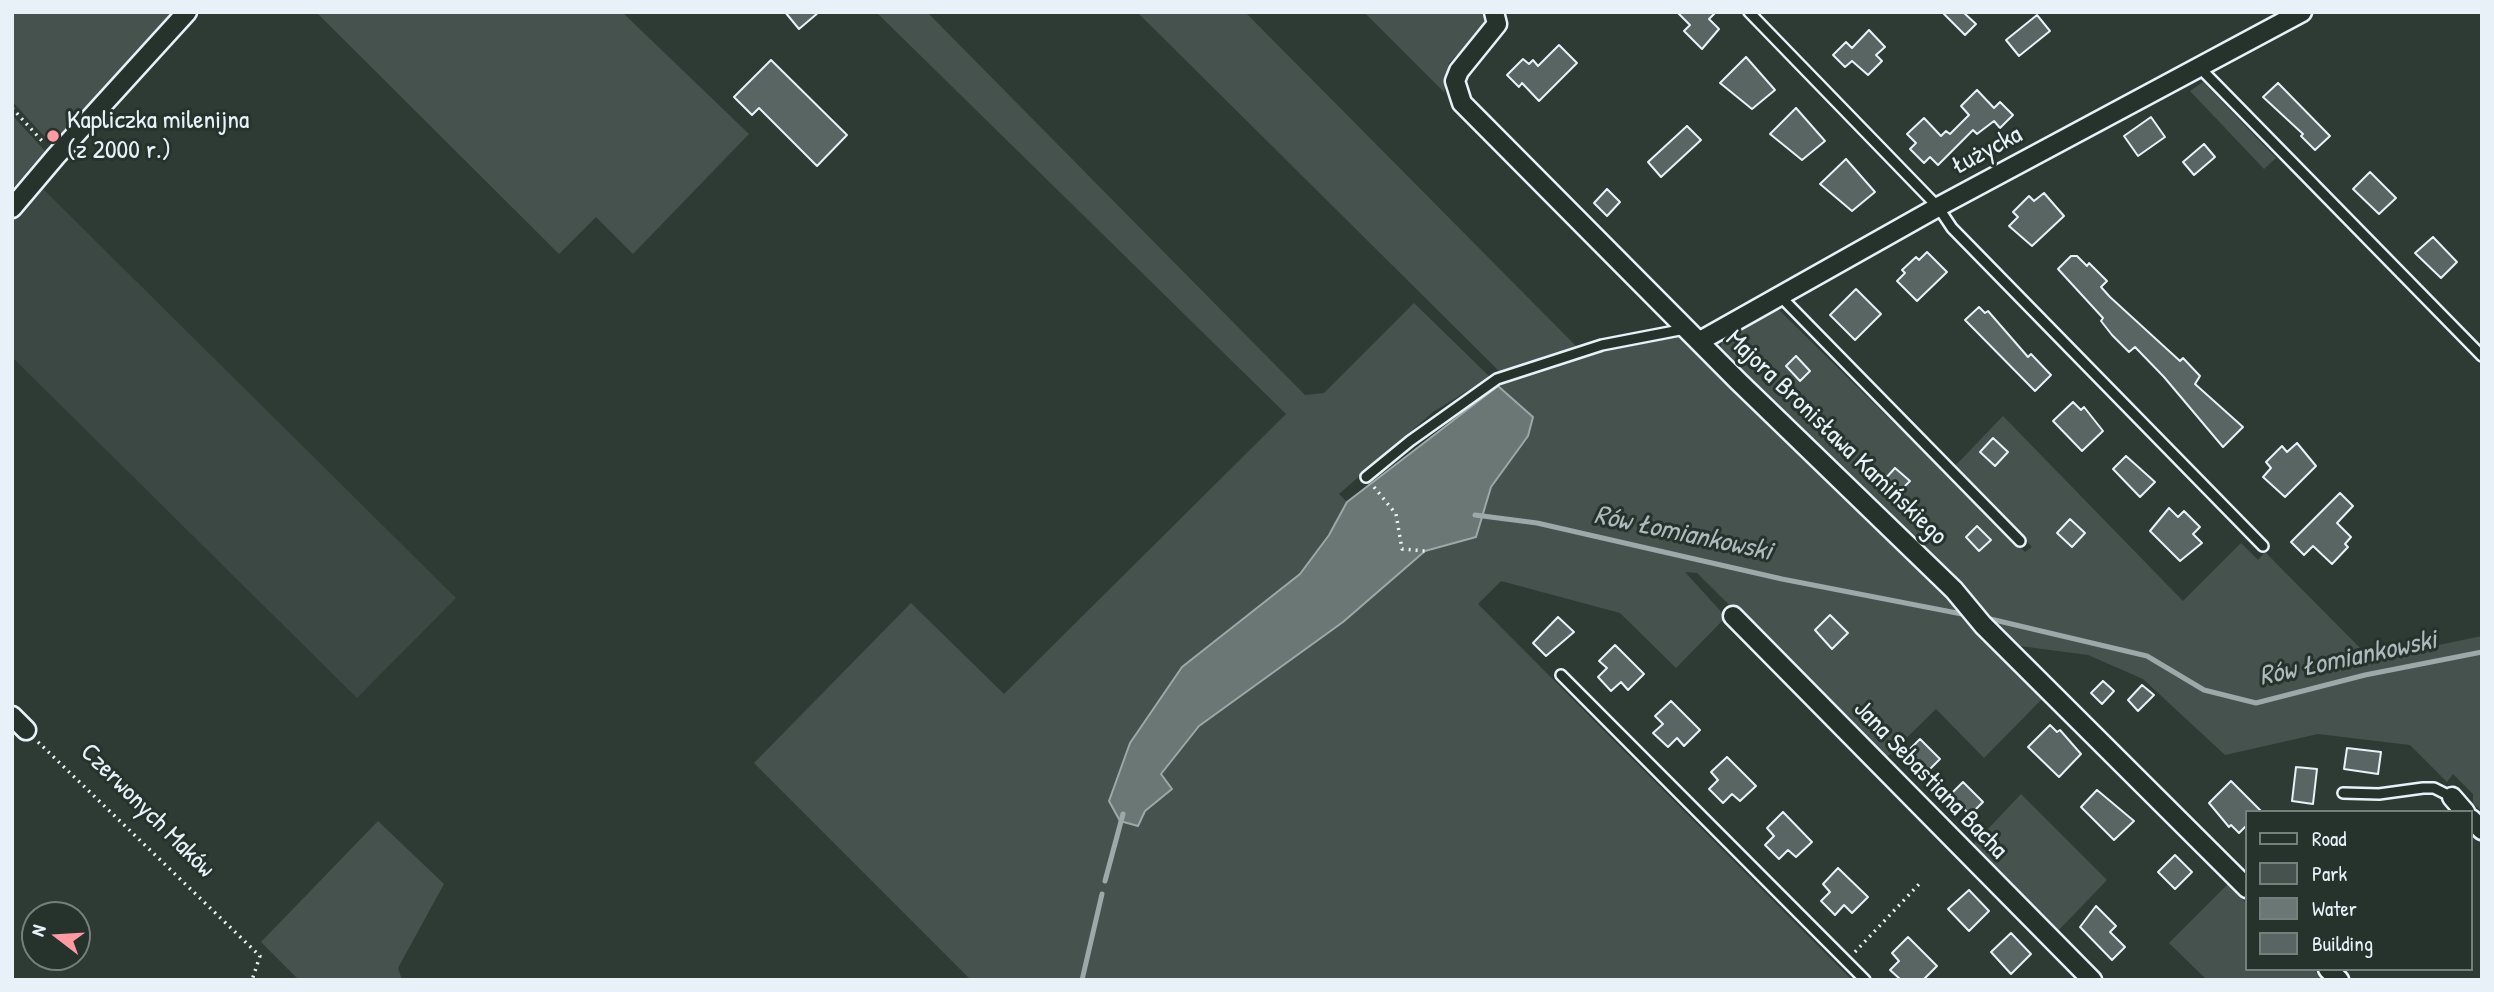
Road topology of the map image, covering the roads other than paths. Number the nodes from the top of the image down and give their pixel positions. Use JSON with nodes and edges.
{"nodes":[{"id":1,"x":187,"y":12,"type":"edge"},
{"id":2,"x":1494,"y":12,"type":"edge"},
{"id":3,"x":1749,"y":12,"type":"edge"},
{"id":4,"x":2302,"y":12,"type":"edge"},
{"id":5,"x":2200,"y":68,"type":"junction"},
{"id":6,"x":1938,"y":207,"type":"junction"},
{"id":7,"x":12,"y":208,"type":"edge"},
{"id":8,"x":1780,"y":296,"type":"junction"},
{"id":9,"x":1694,"y":335,"type":"junction"},
{"id":10,"x":2482,"y":356,"type":"edge"},
{"id":11,"x":1366,"y":477,"type":"road end"},
{"id":12,"x":2020,"y":541,"type":"dead end"},
{"id":13,"x":2263,"y":546,"type":"dead end"},
{"id":14,"x":1733,"y":616,"type":"dead end"},
{"id":15,"x":1560,"y":675,"type":"dead end"},
{"id":16,"x":12,"y":716,"type":"edge"},
{"id":17,"x":26,"y":730,"type":"road end"},
{"id":18,"x":2343,"y":793,"type":"dead end"},
{"id":19,"x":2452,"y":797,"type":"joint"},
{"id":20,"x":2463,"y":810,"type":"edge"},
{"id":21,"x":2246,"y":887,"type":"edge"},
{"id":22,"x":1865,"y":980,"type":"edge"},
{"id":23,"x":2092,"y":980,"type":"edge"}],
"edges":[{"from":1,"to":7,"type":"street"},
{"from":2,"to":9,"type":"street","name":"Majora Bronisława Kamińskiego"},
{"from":3,"to":6,"type":"lane"},
{"from":4,"to":5,"type":"street","name":"Łużycka"},
{"from":5,"to":6,"type":"street","name":"Łużycka"},
{"from":5,"to":10,"type":"lane"},
{"from":6,"to":8,"type":"street","name":"Łużycka"},
{"from":6,"to":13,"type":"lane"},
{"from":8,"to":9,"type":"street","name":"Łużycka"},
{"from":8,"to":12,"type":"lane"},
{"from":9,"to":11,"type":"lane"},
{"from":9,"to":21,"type":"street","name":"Majora Bronisława Kamińskiego"},
{"from":14,"to":23,"type":"street","name":"Jana Sebastiana Bacha"},
{"from":15,"to":22,"type":"lane"},
{"from":16,"to":17,"type":"street"},
{"from":18,"to":19,"type":"lane"},
{"from":19,"to":20,"type":"street"}]}
